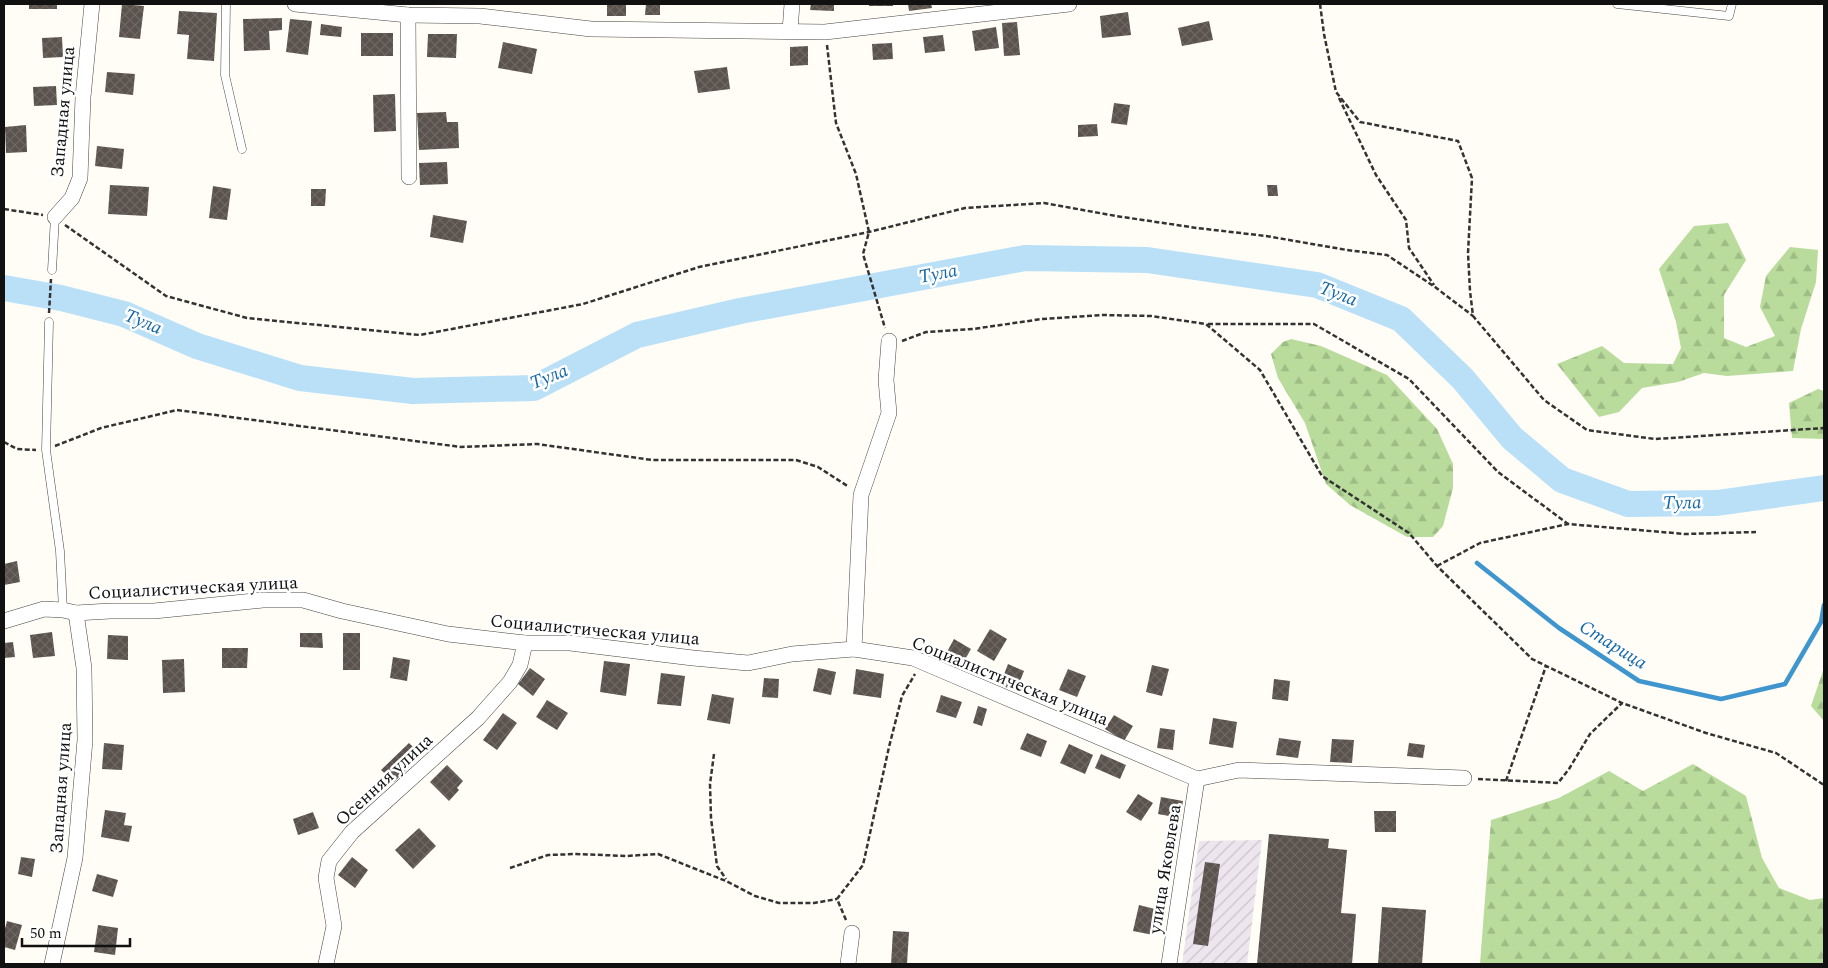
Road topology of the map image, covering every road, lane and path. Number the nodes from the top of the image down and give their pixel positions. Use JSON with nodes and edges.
{"nodes":[{"id":1,"x":92,"y":4,"type":"edge"},
{"id":2,"x":226,"y":4,"type":"edge"},
{"id":3,"x":295,"y":4,"type":"edge"},
{"id":4,"x":792,"y":4,"type":"edge"},
{"id":5,"x":1069,"y":4,"type":"edge"},
{"id":6,"x":1320,"y":4,"type":"edge"},
{"id":7,"x":1617,"y":4,"type":"edge"},
{"id":8,"x":1732,"y":4,"type":"edge"},
{"id":9,"x":408,"y":15,"type":"junction"},
{"id":10,"x":790,"y":31,"type":"junction"},
{"id":11,"x":825,"y":32,"type":"junction"},
{"id":12,"x":1336,"y":92,"type":"junction"},
{"id":13,"x":242,"y":149,"type":"dead end"},
{"id":14,"x":409,"y":178,"type":"dead end"},
{"id":15,"x":4,"y":209,"type":"edge"},
{"id":16,"x":55,"y":217,"type":"junction"},
{"id":17,"x":869,"y":232,"type":"junction"},
{"id":18,"x":52,"y":270,"type":"joint"},
{"id":19,"x":1435,"y":287,"type":"junction"},
{"id":20,"x":1473,"y":316,"type":"junction"},
{"id":21,"x":49,"y":322,"type":"joint"},
{"id":22,"x":883,"y":322,"type":"dead end"},
{"id":23,"x":1206,"y":324,"type":"junction"},
{"id":24,"x":889,"y":341,"type":"joint"},
{"id":25,"x":1824,"y":428,"type":"edge"},
{"id":26,"x":4,"y":442,"type":"edge"},
{"id":27,"x":46,"y":450,"type":"junction"},
{"id":28,"x":862,"y":496,"type":"junction"},
{"id":29,"x":1568,"y":524,"type":"junction"},
{"id":30,"x":1756,"y":532,"type":"dead end"},
{"id":31,"x":1437,"y":566,"type":"junction"},
{"id":32,"x":69,"y":611,"type":"junction"},
{"id":33,"x":4,"y":621,"type":"edge"},
{"id":34,"x":525,"y":643,"type":"junction"},
{"id":35,"x":854,"y":649,"type":"junction"},
{"id":36,"x":922,"y":662,"type":"junction"},
{"id":37,"x":1546,"y":666,"type":"junction"},
{"id":38,"x":1622,"y":703,"type":"junction"},
{"id":39,"x":714,"y":754,"type":"dead end"},
{"id":40,"x":1464,"y":778,"type":"joint"},
{"id":41,"x":1197,"y":779,"type":"junction"},
{"id":42,"x":1506,"y":780,"type":"junction"},
{"id":43,"x":1824,"y":785,"type":"edge"},
{"id":44,"x":510,"y":868,"type":"dead end"},
{"id":45,"x":726,"y":881,"type":"junction"},
{"id":46,"x":837,"y":899,"type":"junction"},
{"id":47,"x":852,"y":933,"type":"joint"},
{"id":48,"x":52,"y":964,"type":"edge"},
{"id":49,"x":326,"y":964,"type":"edge"},
{"id":50,"x":848,"y":964,"type":"edge"},
{"id":51,"x":1169,"y":964,"type":"edge"}],
"edges":[{"from":1,"to":16,"type":"street","name":"Западная улица"},
{"from":2,"to":13,"type":"lane"},
{"from":3,"to":9,"type":"street"},
{"from":4,"to":10,"type":"street"},
{"from":5,"to":11,"type":"street"},
{"from":6,"to":12,"type":"path"},
{"from":7,"to":8,"type":"lane"},
{"from":9,"to":10,"type":"street"},
{"from":9,"to":14,"type":"street"},
{"from":10,"to":11,"type":"street"},
{"from":11,"to":17,"type":"path"},
{"from":12,"to":19,"type":"path"},
{"from":12,"to":20,"type":"path"},
{"from":15,"to":16,"type":"path"},
{"from":16,"to":17,"type":"path"},
{"from":16,"to":18,"type":"lane"},
{"from":17,"to":19,"type":"path"},
{"from":17,"to":22,"type":"path"},
{"from":18,"to":21,"type":"path"},
{"from":19,"to":20,"type":"path"},
{"from":20,"to":25,"type":"path"},
{"from":21,"to":27,"type":"lane"},
{"from":23,"to":24,"type":"path"},
{"from":23,"to":29,"type":"path"},
{"from":23,"to":31,"type":"path"},
{"from":24,"to":28,"type":"street"},
{"from":26,"to":27,"type":"path"},
{"from":27,"to":28,"type":"path"},
{"from":27,"to":32,"type":"lane"},
{"from":28,"to":35,"type":"street"},
{"from":29,"to":30,"type":"path"},
{"from":29,"to":31,"type":"path"},
{"from":31,"to":37,"type":"path"},
{"from":32,"to":33,"type":"street","name":"Социалистическая улица"},
{"from":32,"to":34,"type":"street","name":"Социалистическая улица"},
{"from":32,"to":48,"type":"street","name":"Западная улица"},
{"from":34,"to":35,"type":"street","name":"Социалистическая улица"},
{"from":34,"to":49,"type":"street","name":"Осенняя улица"},
{"from":35,"to":36,"type":"street","name":"Социалистическая улица"},
{"from":36,"to":41,"type":"street","name":"Социалистическая улица"},
{"from":36,"to":46,"type":"path"},
{"from":37,"to":38,"type":"path"},
{"from":37,"to":42,"type":"path"},
{"from":38,"to":42,"type":"path"},
{"from":38,"to":43,"type":"path"},
{"from":39,"to":45,"type":"path"},
{"from":40,"to":41,"type":"street"},
{"from":40,"to":42,"type":"path"},
{"from":41,"to":51,"type":"street","name":"улица Яковлева"},
{"from":44,"to":45,"type":"path"},
{"from":45,"to":46,"type":"path"},
{"from":46,"to":47,"type":"path"},
{"from":47,"to":50,"type":"street"}]}
